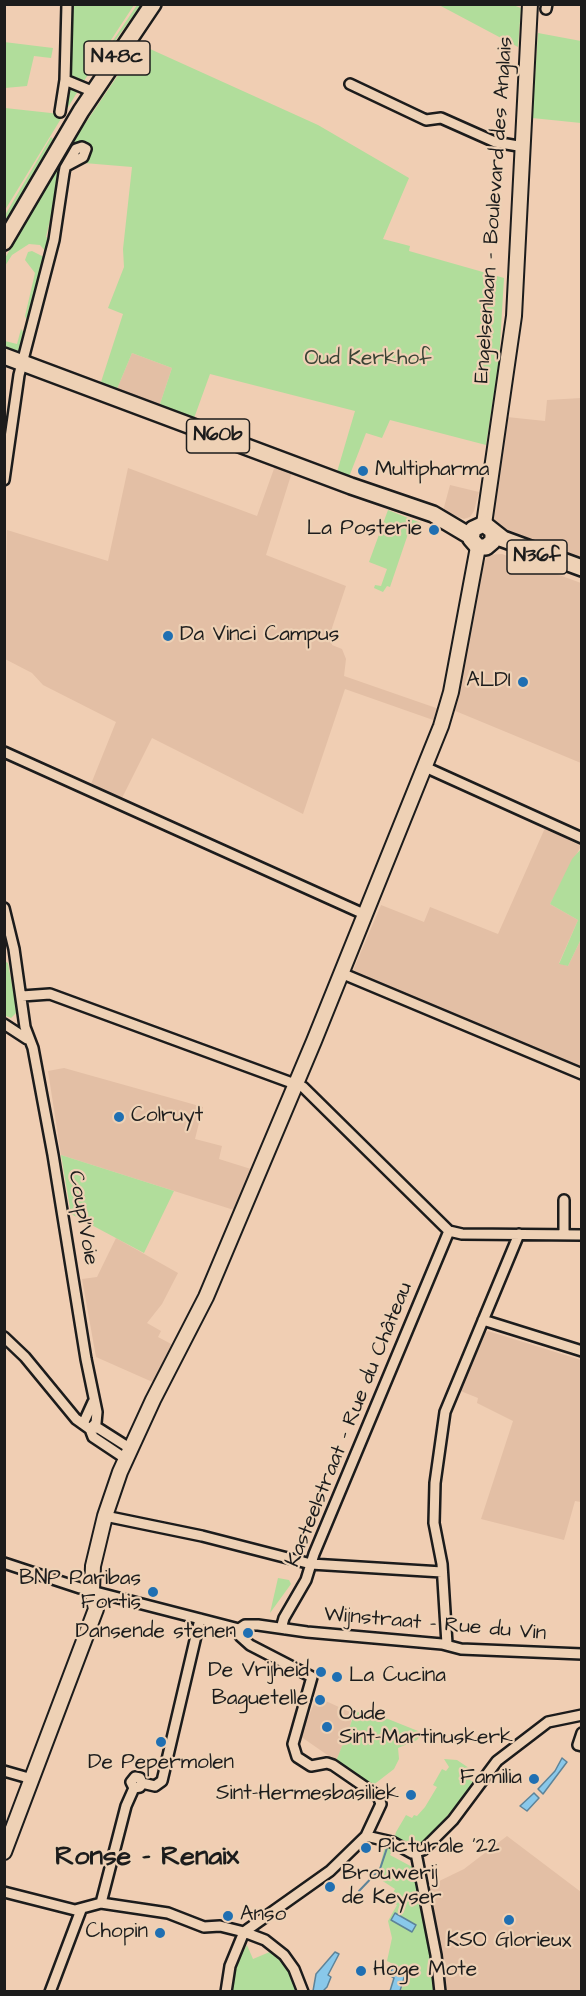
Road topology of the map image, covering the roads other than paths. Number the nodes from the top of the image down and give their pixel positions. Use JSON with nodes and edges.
{"nodes":[{"id":1,"x":68,"y":4,"type":"edge"},
{"id":2,"x":145,"y":4,"type":"edge"},
{"id":3,"x":153,"y":4,"type":"edge"},
{"id":4,"x":530,"y":4,"type":"edge"},
{"id":5,"x":65,"y":80,"type":"junction"},
{"id":6,"x":350,"y":84,"type":"dead end"},
{"id":7,"x":90,"y":91,"type":"junction"},
{"id":8,"x":60,"y":112,"type":"dead end"},
{"id":9,"x":524,"y":147,"type":"junction"},
{"id":10,"x":68,"y":165,"type":"dead end"},
{"id":11,"x":4,"y":227,"type":"edge"},
{"id":12,"x":4,"y":242,"type":"edge"},
{"id":13,"x":4,"y":356,"type":"edge"},
{"id":14,"x":23,"y":362,"type":"junction"},
{"id":15,"x":4,"y":480,"type":"edge"},
{"id":16,"x":482,"y":535,"type":"junction"},
{"id":17,"x":582,"y":568,"type":"edge"},
{"id":18,"x":582,"y":575,"type":"edge"},
{"id":19,"x":4,"y":752,"type":"edge"},
{"id":20,"x":425,"y":767,"type":"junction"},
{"id":21,"x":582,"y":838,"type":"edge"},
{"id":22,"x":4,"y":908,"type":"edge"},
{"id":23,"x":366,"y":915,"type":"junction"},
{"id":24,"x":4,"y":953,"type":"edge"},
{"id":25,"x":14,"y":960,"type":"junction"},
{"id":26,"x":341,"y":973,"type":"junction"},
{"id":27,"x":22,"y":996,"type":"junction"},
{"id":28,"x":23,"y":1017,"type":"junction"},
{"id":29,"x":6,"y":1026,"type":"edge"},
{"id":30,"x":30,"y":1041,"type":"junction"},
{"id":31,"x":582,"y":1074,"type":"edge"},
{"id":32,"x":296,"y":1085,"type":"junction"},
{"id":33,"x":564,"y":1200,"type":"dead end"},
{"id":34,"x":449,"y":1231,"type":"junction"},
{"id":35,"x":519,"y":1234,"type":"junction"},
{"id":36,"x":564,"y":1235,"type":"junction"},
{"id":37,"x":582,"y":1235,"type":"edge"},
{"id":38,"x":483,"y":1320,"type":"junction"},
{"id":39,"x":4,"y":1337,"type":"edge"},
{"id":40,"x":582,"y":1351,"type":"edge"},
{"id":41,"x":87,"y":1426,"type":"junction"},
{"id":42,"x":129,"y":1454,"type":"junction"},
{"id":43,"x":105,"y":1516,"type":"junction"},
{"id":44,"x":4,"y":1563,"type":"edge"},
{"id":45,"x":311,"y":1564,"type":"junction"},
{"id":46,"x":442,"y":1572,"type":"junction"},
{"id":47,"x":92,"y":1590,"type":"junction"},
{"id":48,"x":200,"y":1619,"type":"junction"},
{"id":49,"x":239,"y":1629,"type":"junction"},
{"id":50,"x":285,"y":1629,"type":"junction"},
{"id":51,"x":447,"y":1644,"type":"junction"},
{"id":52,"x":582,"y":1654,"type":"edge"},
{"id":53,"x":582,"y":1715,"type":"edge"},
{"id":54,"x":582,"y":1733,"type":"edge"},
{"id":55,"x":582,"y":1746,"type":"edge"},
{"id":56,"x":4,"y":1771,"type":"edge"},
{"id":57,"x":32,"y":1779,"type":"junction"},
{"id":58,"x":366,"y":1836,"type":"junction"},
{"id":59,"x":4,"y":1852,"type":"edge"},
{"id":60,"x":416,"y":1853,"type":"junction"},
{"id":61,"x":4,"y":1892,"type":"edge"},
{"id":62,"x":101,"y":1903,"type":"junction"},
{"id":63,"x":81,"y":1910,"type":"junction"},
{"id":64,"x":244,"y":1932,"type":"junction"},
{"id":65,"x":50,"y":1992,"type":"edge"},
{"id":66,"x":226,"y":1992,"type":"edge"},
{"id":67,"x":303,"y":1992,"type":"edge"},
{"id":68,"x":440,"y":1992,"type":"edge"}],
"edges":[{"from":1,"to":5,"type":"street"},
{"from":2,"to":7,"type":"main road","number":"N48c"},
{"from":3,"to":7,"type":"main road","number":"N48c"},
{"from":4,"to":9,"type":"street","name":"Engelsenlaan - Boulevard des Anglais"},
{"from":5,"to":7,"type":"street"},
{"from":5,"to":8,"type":"street"},
{"from":6,"to":9,"type":"street"},
{"from":7,"to":11,"type":"main road","number":"N48c"},
{"from":7,"to":12,"type":"main road","number":"N48c"},
{"from":9,"to":16,"type":"street","name":"Engelsenlaan - Boulevard des Anglais"},
{"from":10,"to":14,"type":"street"},
{"from":13,"to":14,"type":"main road","number":"N60b"},
{"from":14,"to":15,"type":"street"},
{"from":14,"to":16,"type":"main road","number":"N60b"},
{"from":16,"to":17,"type":"main road","number":"N36f"},
{"from":16,"to":18,"type":"main road","number":"N36f"},
{"from":16,"to":20,"type":"street","name":"Engelsenlaan - Boulevard des Anglais"},
{"from":19,"to":23,"type":"street"},
{"from":20,"to":21,"type":"street"},
{"from":20,"to":23,"type":"street","name":"Engelsenlaan - Boulevard des Anglais"},
{"from":22,"to":25,"type":"street","name":"Coupl'Voie"},
{"from":23,"to":26,"type":"street","name":"Engelsenlaan - Boulevard des Anglais"},
{"from":24,"to":25,"type":"street"},
{"from":25,"to":27,"type":"street","name":"Coupl'Voie"},
{"from":26,"to":31,"type":"street"},
{"from":26,"to":32,"type":"street","name":"Engelsenlaan - Boulevard des Anglais"},
{"from":27,"to":28,"type":"street","name":"Coupl'Voie"},
{"from":27,"to":32,"type":"street"},
{"from":28,"to":29,"type":"street"},
{"from":28,"to":30,"type":"street","name":"Coupl'Voie"},
{"from":29,"to":30,"type":"street"},
{"from":30,"to":41,"type":"street","name":"Coupl'Voie"},
{"from":32,"to":34,"type":"street"},
{"from":32,"to":42,"type":"street","name":"Engelsenlaan - Boulevard des Anglais"},
{"from":33,"to":36,"type":"street"},
{"from":34,"to":35,"type":"street"},
{"from":34,"to":45,"type":"street","name":"Kasteelstraat - Rue du Château"},
{"from":35,"to":36,"type":"street"},
{"from":35,"to":38,"type":"street"},
{"from":36,"to":37,"type":"street"},
{"from":38,"to":40,"type":"street"},
{"from":38,"to":46,"type":"street"},
{"from":39,"to":41,"type":"street"},
{"from":41,"to":42,"type":"street"},
{"from":42,"to":43,"type":"street","name":"Engelsenlaan - Boulevard des Anglais"},
{"from":43,"to":45,"type":"street"},
{"from":43,"to":47,"type":"street","name":"Engelsenlaan - Boulevard des Anglais"},
{"from":44,"to":47,"type":"street"},
{"from":45,"to":46,"type":"street"},
{"from":45,"to":50,"type":"street","name":"Kasteelstraat - Rue du Château"},
{"from":46,"to":51,"type":"street"},
{"from":47,"to":48,"type":"street"},
{"from":47,"to":57,"type":"street","name":"Engelsenlaan - Boulevard des Anglais"},
{"from":48,"to":49,"type":"street"},
{"from":48,"to":62,"type":"street"},
{"from":49,"to":50,"type":"street","name":"Wijnstraat - Rue du Vin"},
{"from":49,"to":58,"type":"street"},
{"from":50,"to":51,"type":"street","name":"Wijnstraat - Rue du Vin"},
{"from":51,"to":52,"type":"street","name":"Wijnstraat - Rue du Vin"},
{"from":53,"to":60,"type":"street"},
{"from":54,"to":55,"type":"street"},
{"from":56,"to":57,"type":"street"},
{"from":57,"to":59,"type":"street","name":"Engelsenlaan - Boulevard des Anglais"},
{"from":58,"to":60,"type":"street"},
{"from":58,"to":64,"type":"street"},
{"from":60,"to":68,"type":"street"},
{"from":61,"to":63,"type":"street"},
{"from":62,"to":63,"type":"street"},
{"from":62,"to":64,"type":"street"},
{"from":63,"to":65,"type":"street"},
{"from":64,"to":66,"type":"street"},
{"from":64,"to":67,"type":"street"}]}
